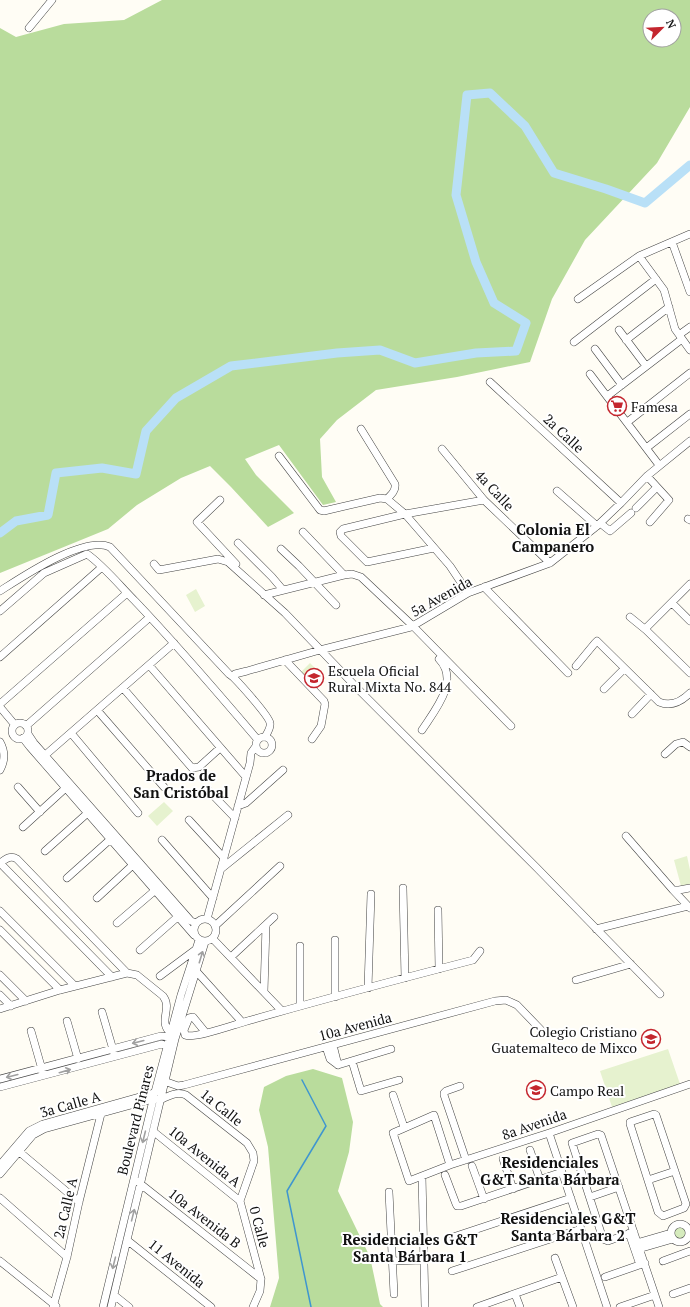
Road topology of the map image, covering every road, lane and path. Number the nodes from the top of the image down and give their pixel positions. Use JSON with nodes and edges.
{"nodes":[{"id":1,"x":52,"y":0,"type":"edge"},
{"id":2,"x":29,"y":28,"type":"dead end"},
{"id":3,"x":690,"y":234,"type":"edge"},
{"id":4,"x":672,"y":242,"type":"junction"},
{"id":5,"x":639,"y":256,"type":"junction"},
{"id":6,"x":687,"y":271,"type":"edge"},
{"id":7,"x":656,"y":279,"type":"junction"},
{"id":8,"x":690,"y":292,"type":"edge"},
{"id":9,"x":578,"y":299,"type":"dead end"},
{"id":10,"x":669,"y":307,"type":"junction"},
{"id":11,"x":690,"y":327,"type":"edge"},
{"id":12,"x":619,"y":330,"type":"dead end"},
{"id":13,"x":683,"y":336,"type":"junction"},
{"id":14,"x":626,"y":340,"type":"junction"},
{"id":15,"x":574,"y":342,"type":"dead end"},
{"id":16,"x":595,"y":350,"type":"dead end"},
{"id":17,"x":690,"y":350,"type":"edge"},
{"id":18,"x":646,"y":366,"type":"junction"},
{"id":19,"x":690,"y":373,"type":"edge"},
{"id":20,"x":590,"y":374,"type":"dead end"},
{"id":21,"x":490,"y":382,"type":"dead end"},
{"id":22,"x":622,"y":385,"type":"junction"},
{"id":23,"x":610,"y":394,"type":"dead end"},
{"id":24,"x":690,"y":414,"type":"edge"},
{"id":25,"x":630,"y":420,"type":"dead end"},
{"id":26,"x":361,"y":429,"type":"dead end"},
{"id":27,"x":690,"y":442,"type":"edge"},
{"id":28,"x":649,"y":446,"type":"dead end"},
{"id":29,"x":442,"y":449,"type":"dead end"},
{"id":30,"x":279,"y":456,"type":"dead end"},
{"id":31,"x":660,"y":465,"type":"junction"},
{"id":32,"x":647,"y":476,"type":"junction"},
{"id":33,"x":657,"y":486,"type":"junction"},
{"id":34,"x":557,"y":491,"type":"dead end"},
{"id":35,"x":387,"y":498,"type":"junction"},
{"id":36,"x":220,"y":500,"type":"dead end"},
{"id":37,"x":484,"y":500,"type":"junction"},
{"id":38,"x":621,"y":503,"type":"junction"},
{"id":39,"x":405,"y":514,"type":"junction"},
{"id":40,"x":650,"y":522,"type":"dead end"},
{"id":41,"x":599,"y":525,"type":"junction"},
{"id":42,"x":303,"y":532,"type":"dead end"},
{"id":43,"x":238,"y":543,"type":"dead end"},
{"id":44,"x":434,"y":548,"type":"junction"},
{"id":45,"x":281,"y":549,"type":"dead end"},
{"id":46,"x":550,"y":563,"type":"junction"},
{"id":47,"x":154,"y":564,"type":"dead end"},
{"id":48,"x":102,"y":567,"type":"junction"},
{"id":49,"x":344,"y":575,"type":"junction"},
{"id":50,"x":244,"y":576,"type":"junction"},
{"id":51,"x":315,"y":583,"type":"junction"},
{"id":52,"x":690,"y":584,"type":"edge"},
{"id":53,"x":484,"y":587,"type":"junction"},
{"id":54,"x":283,"y":590,"type":"junction"},
{"id":55,"x":0,"y":591,"type":"edge"},
{"id":56,"x":127,"y":593,"type":"junction"},
{"id":57,"x":468,"y":593,"type":"junction"},
{"id":58,"x":264,"y":595,"type":"junction"},
{"id":59,"x":672,"y":603,"type":"junction"},
{"id":60,"x":336,"y":605,"type":"dead end"},
{"id":61,"x":0,"y":611,"type":"edge"},
{"id":62,"x":150,"y":617,"type":"junction"},
{"id":63,"x":630,"y":617,"type":"dead end"},
{"id":64,"x":690,"y":621,"type":"edge"},
{"id":65,"x":412,"y":627,"type":"junction"},
{"id":66,"x":646,"y":629,"type":"junction"},
{"id":67,"x":174,"y":643,"type":"junction"},
{"id":68,"x":320,"y":650,"type":"junction"},
{"id":69,"x":0,"y":657,"type":"edge"},
{"id":70,"x":284,"y":660,"type":"junction"},
{"id":71,"x":149,"y":665,"type":"junction"},
{"id":72,"x":576,"y":666,"type":"dead end"},
{"id":73,"x":624,"y":669,"type":"junction"},
{"id":74,"x":689,"y":671,"type":"edge"},
{"id":75,"x":568,"y":673,"type":"dead end"},
{"id":76,"x":233,"y":677,"type":"junction"},
{"id":77,"x":123,"y":688,"type":"junction"},
{"id":78,"x":604,"y":689,"type":"dead end"},
{"id":79,"x":690,"y":693,"type":"edge"},
{"id":80,"x":651,"y":694,"type":"junction"},
{"id":81,"x":0,"y":704,"type":"edge"},
{"id":82,"x":0,"y":707,"type":"edge"},
{"id":83,"x":97,"y":710,"type":"junction"},
{"id":84,"x":632,"y":714,"type":"dead end"},
{"id":85,"x":15,"y":725,"type":"junction"},
{"id":86,"x":26,"y":726,"type":"junction"},
{"id":87,"x":511,"y":726,"type":"dead end"},
{"id":88,"x":422,"y":730,"type":"dead end"},
{"id":89,"x":71,"y":733,"type":"junction"},
{"id":90,"x":25,"y":736,"type":"junction"},
{"id":91,"x":312,"y":739,"type":"dead end"},
{"id":92,"x":262,"y":740,"type":"junction"},
{"id":93,"x":0,"y":742,"type":"edge"},
{"id":94,"x":690,"y":747,"type":"edge"},
{"id":95,"x":220,"y":748,"type":"junction"},
{"id":96,"x":261,"y":753,"type":"junction"},
{"id":97,"x":665,"y":754,"type":"dead end"},
{"id":98,"x":43,"y":758,"type":"junction"},
{"id":99,"x":250,"y":763,"type":"junction"},
{"id":100,"x":0,"y":770,"type":"edge"},
{"id":101,"x":284,"y":770,"type":"dead end"},
{"id":102,"x":246,"y":778,"type":"junction"},
{"id":103,"x":68,"y":786,"type":"junction"},
{"id":104,"x":18,"y":787,"type":"dead end"},
{"id":105,"x":164,"y":787,"type":"dead end"},
{"id":106,"x":208,"y":790,"type":"dead end"},
{"id":107,"x":238,"y":806,"type":"junction"},
{"id":108,"x":90,"y":811,"type":"junction"},
{"id":109,"x":40,"y":812,"type":"junction"},
{"id":110,"x":138,"y":813,"type":"dead end"},
{"id":111,"x":288,"y":815,"type":"dead end"},
{"id":112,"x":235,"y":818,"type":"junction"},
{"id":113,"x":189,"y":820,"type":"dead end"},
{"id":114,"x":23,"y":827,"type":"dead end"},
{"id":115,"x":626,"y":836,"type":"dead end"},
{"id":116,"x":113,"y":837,"type":"junction"},
{"id":117,"x":162,"y":840,"type":"dead end"},
{"id":118,"x":45,"y":851,"type":"dead end"},
{"id":119,"x":224,"y":858,"type":"junction"},
{"id":120,"x":135,"y":862,"type":"junction"},
{"id":121,"x":0,"y":863,"type":"edge"},
{"id":122,"x":280,"y":866,"type":"dead end"},
{"id":123,"x":221,"y":869,"type":"junction"},
{"id":124,"x":67,"y":878,"type":"dead end"},
{"id":125,"x":158,"y":888,"type":"junction"},
{"id":126,"x":403,"y":888,"type":"dead end"},
{"id":127,"x":690,"y":888,"type":"edge"},
{"id":128,"x":673,"y":890,"type":"junction"},
{"id":129,"x":371,"y":894,"type":"dead end"},
{"id":130,"x":97,"y":898,"type":"dead end"},
{"id":131,"x":213,"y":898,"type":"junction"},
{"id":132,"x":689,"y":907,"type":"edge"},
{"id":133,"x":438,"y":910,"type":"dead end"},
{"id":134,"x":0,"y":911,"type":"edge"},
{"id":135,"x":181,"y":914,"type":"junction"},
{"id":136,"x":71,"y":916,"type":"junction"},
{"id":137,"x":274,"y":917,"type":"dead end"},
{"id":138,"x":207,"y":919,"type":"junction"},
{"id":139,"x":117,"y":923,"type":"dead end"},
{"id":140,"x":196,"y":923,"type":"junction"},
{"id":141,"x":266,"y":925,"type":"junction"},
{"id":142,"x":62,"y":926,"type":"junction"},
{"id":143,"x":215,"y":926,"type":"junction"},
{"id":144,"x":596,"y":928,"type":"junction"},
{"id":145,"x":0,"y":930,"type":"edge"},
{"id":146,"x":20,"y":931,"type":"junction"},
{"id":147,"x":200,"y":939,"type":"junction"},
{"id":148,"x":213,"y":939,"type":"junction"},
{"id":149,"x":10,"y":940,"type":"junction"},
{"id":150,"x":335,"y":940,"type":"dead end"},
{"id":151,"x":300,"y":946,"type":"dead end"},
{"id":152,"x":140,"y":950,"type":"dead end"},
{"id":153,"x":195,"y":950,"type":"junction"},
{"id":154,"x":480,"y":951,"type":"dead end"},
{"id":155,"x":231,"y":957,"type":"junction"},
{"id":156,"x":631,"y":964,"type":"junction"},
{"id":157,"x":439,"y":969,"type":"junction"},
{"id":158,"x":193,"y":970,"type":"junction"},
{"id":159,"x":127,"y":973,"type":"junction"},
{"id":160,"x":0,"y":975,"type":"edge"},
{"id":161,"x":160,"y":976,"type":"dead end"},
{"id":162,"x":112,"y":977,"type":"junction"},
{"id":163,"x":405,"y":978,"type":"junction"},
{"id":164,"x":576,"y":980,"type":"dead end"},
{"id":165,"x":75,"y":986,"type":"junction"},
{"id":166,"x":368,"y":988,"type":"junction"},
{"id":167,"x":60,"y":990,"type":"junction"},
{"id":168,"x":264,"y":992,"type":"junction"},
{"id":169,"x":660,"y":994,"type":"dead end"},
{"id":170,"x":0,"y":995,"type":"edge"},
{"id":171,"x":336,"y":997,"type":"junction"},
{"id":172,"x":26,"y":1001,"type":"junction"},
{"id":173,"x":11,"y":1006,"type":"junction"},
{"id":174,"x":300,"y":1006,"type":"junction"},
{"id":175,"x":0,"y":1009,"type":"edge"},
{"id":176,"x":282,"y":1011,"type":"junction"},
{"id":177,"x":102,"y":1012,"type":"dead end"},
{"id":178,"x":67,"y":1021,"type":"dead end"},
{"id":179,"x":242,"y":1022,"type":"junction"},
{"id":180,"x":31,"y":1031,"type":"dead end"},
{"id":181,"x":543,"y":1032,"type":"dead end"},
{"id":182,"x":206,"y":1033,"type":"dead end"},
{"id":183,"x":173,"y":1035,"type":"junction"},
{"id":184,"x":330,"y":1046,"type":"junction"},
{"id":185,"x":170,"y":1048,"type":"junction"},
{"id":186,"x":112,"y":1049,"type":"junction"},
{"id":187,"x":391,"y":1049,"type":"dead end"},
{"id":188,"x":115,"y":1057,"type":"junction"},
{"id":189,"x":78,"y":1059,"type":"junction"},
{"id":190,"x":352,"y":1061,"type":"junction"},
{"id":191,"x":42,"y":1069,"type":"junction"},
{"id":192,"x":44,"y":1077,"type":"junction"},
{"id":193,"x":0,"y":1079,"type":"edge"},
{"id":194,"x":399,"y":1080,"type":"dead end"},
{"id":195,"x":164,"y":1081,"type":"junction"},
{"id":196,"x":690,"y":1084,"type":"edge"},
{"id":197,"x":460,"y":1086,"type":"dead end"},
{"id":198,"x":0,"y":1087,"type":"edge"},
{"id":199,"x":393,"y":1095,"type":"dead end"},
{"id":200,"x":160,"y":1096,"type":"junction"},
{"id":201,"x":101,"y":1114,"type":"junction"},
{"id":202,"x":404,"y":1127,"type":"junction"},
{"id":203,"x":154,"y":1132,"type":"junction"},
{"id":204,"x":549,"y":1133,"type":"junction"},
{"id":205,"x":16,"y":1150,"type":"junction"},
{"id":206,"x":530,"y":1150,"type":"dead end"},
{"id":207,"x":253,"y":1153,"type":"joint"},
{"id":208,"x":503,"y":1159,"type":"dead end"},
{"id":209,"x":466,"y":1160,"type":"junction"},
{"id":210,"x":0,"y":1165,"type":"edge"},
{"id":211,"x":450,"y":1165,"type":"junction"},
{"id":212,"x":472,"y":1166,"type":"dead end"},
{"id":213,"x":674,"y":1171,"type":"junction"},
{"id":214,"x":562,"y":1172,"type":"junction"},
{"id":215,"x":0,"y":1174,"type":"edge"},
{"id":216,"x":445,"y":1175,"type":"dead end"},
{"id":217,"x":422,"y":1176,"type":"junction"},
{"id":218,"x":133,"y":1179,"type":"junction"},
{"id":219,"x":540,"y":1180,"type":"junction"},
{"id":220,"x":648,"y":1180,"type":"junction"},
{"id":221,"x":141,"y":1184,"type":"junction"},
{"id":222,"x":619,"y":1187,"type":"junction"},
{"id":223,"x":513,"y":1189,"type":"junction"},
{"id":224,"x":389,"y":1192,"type":"dead end"},
{"id":225,"x":590,"y":1197,"type":"junction"},
{"id":226,"x":0,"y":1198,"type":"edge"},
{"id":227,"x":571,"y":1198,"type":"junction"},
{"id":228,"x":484,"y":1199,"type":"junction"},
{"id":229,"x":240,"y":1201,"type":"junction"},
{"id":230,"x":79,"y":1202,"type":"junction"},
{"id":231,"x":674,"y":1212,"type":"junction"},
{"id":232,"x":678,"y":1225,"type":"junction"},
{"id":233,"x":581,"y":1229,"type":"junction"},
{"id":234,"x":687,"y":1234,"type":"edge"},
{"id":235,"x":672,"y":1236,"type":"junction"},
{"id":236,"x":453,"y":1238,"type":"dead end"},
{"id":237,"x":127,"y":1240,"type":"junction"},
{"id":238,"x":636,"y":1244,"type":"junction"},
{"id":239,"x":688,"y":1251,"type":"edge"},
{"id":240,"x":67,"y":1257,"type":"junction"},
{"id":241,"x":555,"y":1258,"type":"dead end"},
{"id":242,"x":424,"y":1260,"type":"junction"},
{"id":243,"x":0,"y":1261,"type":"edge"},
{"id":244,"x":392,"y":1261,"type":"junction"},
{"id":245,"x":663,"y":1261,"type":"dead end"},
{"id":246,"x":642,"y":1264,"type":"junction"},
{"id":247,"x":452,"y":1271,"type":"dead end"},
{"id":248,"x":562,"y":1277,"type":"junction"},
{"id":249,"x":604,"y":1277,"type":"dead end"},
{"id":250,"x":261,"y":1279,"type":"junction"},
{"id":251,"x":690,"y":1288,"type":"edge"},
{"id":252,"x":114,"y":1294,"type":"junction"},
{"id":253,"x":394,"y":1294,"type":"dead end"},
{"id":254,"x":515,"y":1294,"type":"junction"},
{"id":255,"x":674,"y":1294,"type":"dead end"},
{"id":256,"x":656,"y":1295,"type":"junction"},
{"id":257,"x":55,"y":1306,"type":"edge"},
{"id":258,"x":103,"y":1307,"type":"edge"},
{"id":259,"x":111,"y":1307,"type":"edge"},
{"id":260,"x":129,"y":1307,"type":"edge"},
{"id":261,"x":211,"y":1307,"type":"edge"},
{"id":262,"x":253,"y":1307,"type":"edge"},
{"id":263,"x":426,"y":1307,"type":"edge"},
{"id":264,"x":477,"y":1307,"type":"edge"},
{"id":265,"x":520,"y":1307,"type":"edge"},
{"id":266,"x":573,"y":1307,"type":"edge"},
{"id":267,"x":607,"y":1307,"type":"edge"},
{"id":268,"x":620,"y":1307,"type":"edge"},
{"id":269,"x":660,"y":1307,"type":"edge"}],
"edges":[{"from":1,"to":2,"type":"street"},
{"from":3,"to":4,"type":"street"},
{"from":4,"to":5,"type":"street"},
{"from":4,"to":6,"type":"street"},
{"from":5,"to":7,"type":"street"},
{"from":5,"to":9,"type":"street"},
{"from":6,"to":8,"type":"street"},
{"from":7,"to":10,"type":"street"},
{"from":7,"to":15,"type":"street"},
{"from":10,"to":13,"type":"street"},
{"from":10,"to":14,"type":"street"},
{"from":11,"to":13,"type":"street"},
{"from":12,"to":14,"type":"street"},
{"from":13,"to":17,"type":"street"},
{"from":13,"to":18,"type":"street"},
{"from":14,"to":18,"type":"street"},
{"from":16,"to":22,"type":"street"},
{"from":18,"to":22,"type":"street"},
{"from":19,"to":25,"type":"street"},
{"from":20,"to":31,"type":"street"},
{"from":21,"to":38,"type":"street","name":"2a Calle"},
{"from":22,"to":23,"type":"street"},
{"from":24,"to":28,"type":"street"},
{"from":26,"to":35,"type":"street"},
{"from":27,"to":31,"type":"street","name":"5a Avenida"},
{"from":29,"to":37,"type":"street","name":"4a Calle"},
{"from":30,"to":35,"type":"street"},
{"from":31,"to":32,"type":"street","name":"5a Avenida"},
{"from":32,"to":33,"type":"street"},
{"from":32,"to":38,"type":"street","name":"5a Avenida"},
{"from":33,"to":40,"type":"street"},
{"from":33,"to":41,"type":"street"},
{"from":34,"to":41,"type":"street"},
{"from":35,"to":39,"type":"street"},
{"from":36,"to":50,"type":"street"},
{"from":37,"to":39,"type":"street"},
{"from":37,"to":46,"type":"street","name":"4a Calle"},
{"from":38,"to":41,"type":"street","name":"5a Avenida"},
{"from":39,"to":44,"type":"street"},
{"from":39,"to":44,"type":"street"},
{"from":41,"to":46,"type":"street","name":"5a Avenida"},
{"from":42,"to":49,"type":"street"},
{"from":43,"to":54,"type":"street"},
{"from":44,"to":57,"type":"street"},
{"from":45,"to":51,"type":"street"},
{"from":46,"to":53,"type":"street","name":"5a Avenida"},
{"from":47,"to":50,"type":"street"},
{"from":48,"to":56,"type":"street"},
{"from":48,"to":61,"type":"street"},
{"from":48,"to":69,"type":"street"},
{"from":49,"to":51,"type":"street"},
{"from":49,"to":65,"type":"street"},
{"from":50,"to":58,"type":"street"},
{"from":51,"to":54,"type":"street"},
{"from":51,"to":60,"type":"street"},
{"from":52,"to":59,"type":"street"},
{"from":53,"to":57,"type":"street","name":"5a Avenida"},
{"from":53,"to":75,"type":"street"},
{"from":54,"to":58,"type":"street"},
{"from":55,"to":76,"type":"street"},
{"from":56,"to":62,"type":"street"},
{"from":56,"to":81,"type":"street"},
{"from":57,"to":65,"type":"street","name":"5a Avenida"},
{"from":58,"to":68,"type":"street"},
{"from":59,"to":64,"type":"street"},
{"from":59,"to":66,"type":"street"},
{"from":62,"to":67,"type":"street"},
{"from":62,"to":86,"type":"street"},
{"from":63,"to":66,"type":"street"},
{"from":65,"to":68,"type":"street","name":"5a Avenida"},
{"from":65,"to":87,"type":"street"},
{"from":65,"to":88,"type":"street"},
{"from":66,"to":74,"type":"street"},
{"from":67,"to":71,"type":"street"},
{"from":67,"to":92,"type":"street"},
{"from":68,"to":70,"type":"street","name":"5a Avenida"},
{"from":68,"to":144,"type":"street"},
{"from":70,"to":76,"type":"street","name":"5a Avenida"},
{"from":70,"to":91,"type":"street"},
{"from":71,"to":77,"type":"street"},
{"from":71,"to":95,"type":"street"},
{"from":72,"to":73,"type":"street"},
{"from":73,"to":78,"type":"street"},
{"from":73,"to":80,"type":"street"},
{"from":76,"to":92,"type":"street"},
{"from":77,"to":83,"type":"street"},
{"from":77,"to":95,"type":"street"},
{"from":79,"to":80,"type":"street"},
{"from":80,"to":84,"type":"street"},
{"from":82,"to":85,"type":"street"},
{"from":83,"to":89,"type":"street"},
{"from":83,"to":105,"type":"street"},
{"from":85,"to":86,"type":"street"},
{"from":85,"to":90,"type":"street"},
{"from":86,"to":90,"type":"street"},
{"from":89,"to":98,"type":"street"},
{"from":89,"to":110,"type":"street"},
{"from":90,"to":98,"type":"street"},
{"from":92,"to":96,"type":"street"},
{"from":92,"to":96,"type":"street"},
{"from":92,"to":99,"type":"street"},
{"from":93,"to":100,"type":"street"},
{"from":94,"to":97,"type":"street"},
{"from":95,"to":102,"type":"street"},
{"from":96,"to":99,"type":"street"},
{"from":98,"to":103,"type":"street"},
{"from":99,"to":102,"type":"street"},
{"from":101,"to":107,"type":"street"},
{"from":102,"to":107,"type":"street"},
{"from":103,"to":108,"type":"street"},
{"from":103,"to":109,"type":"street"},
{"from":104,"to":109,"type":"street"},
{"from":106,"to":112,"type":"street"},
{"from":107,"to":112,"type":"street"},
{"from":108,"to":116,"type":"street"},
{"from":108,"to":118,"type":"street"},
{"from":109,"to":114,"type":"street"},
{"from":111,"to":123,"type":"street"},
{"from":112,"to":119,"type":"street"},
{"from":113,"to":119,"type":"street"},
{"from":115,"to":128,"type":"street"},
{"from":116,"to":120,"type":"street"},
{"from":116,"to":124,"type":"street"},
{"from":117,"to":131,"type":"street"},
{"from":119,"to":123,"type":"street"},
{"from":120,"to":125,"type":"street"},
{"from":120,"to":130,"type":"street"},
{"from":121,"to":136,"type":"street"},
{"from":121,"to":142,"type":"street"},
{"from":122,"to":143,"type":"street"},
{"from":123,"to":131,"type":"street"},
{"from":125,"to":135,"type":"street"},
{"from":125,"to":139,"type":"street"},
{"from":126,"to":163,"type":"street"},
{"from":127,"to":128,"type":"street"},
{"from":128,"to":132,"type":"street"},
{"from":129,"to":166,"type":"street"},
{"from":131,"to":138,"type":"street"},
{"from":132,"to":144,"type":"street"},
{"from":133,"to":157,"type":"street"},
{"from":134,"to":146,"type":"street"},
{"from":135,"to":140,"type":"street"},
{"from":135,"to":147,"type":"street"},
{"from":135,"to":152,"type":"street"},
{"from":136,"to":142,"type":"street"},
{"from":136,"to":159,"type":"street"},
{"from":137,"to":141,"type":"street"},
{"from":138,"to":140,"type":"street"},
{"from":138,"to":143,"type":"street"},
{"from":140,"to":147,"type":"street"},
{"from":141,"to":155,"type":"street"},
{"from":141,"to":168,"type":"street"},
{"from":142,"to":162,"type":"street"},
{"from":143,"to":148,"type":"street"},
{"from":144,"to":156,"type":"street"},
{"from":145,"to":149,"type":"street"},
{"from":146,"to":149,"type":"street"},
{"from":146,"to":165,"type":"street"},
{"from":147,"to":148,"type":"street"},
{"from":147,"to":153,"type":"street","name":"Boulevard Pinares"},
{"from":158,"to":147,"type":"street","name":"Boulevard Pinares","one_way":true},
{"from":148,"to":155,"type":"street"},
{"from":149,"to":167,"type":"street"},
{"from":150,"to":171,"type":"street"},
{"from":151,"to":174,"type":"street"},
{"from":153,"to":158,"type":"street","name":"Boulevard Pinares"},
{"from":153,"to":161,"type":"street"},
{"from":154,"to":157,"type":"street"},
{"from":155,"to":168,"type":"street"},
{"from":156,"to":164,"type":"street"},
{"from":156,"to":169,"type":"street"},
{"from":157,"to":163,"type":"street"},
{"from":158,"to":179,"type":"street"},
{"from":158,"to":183,"type":"street","name":"Boulevard Pinares"},
{"from":159,"to":162,"type":"street"},
{"from":159,"to":183,"type":"street"},
{"from":160,"to":172,"type":"street"},
{"from":162,"to":165,"type":"street"},
{"from":163,"to":166,"type":"street"},
{"from":165,"to":167,"type":"street"},
{"from":166,"to":171,"type":"street"},
{"from":167,"to":172,"type":"street"},
{"from":168,"to":176,"type":"street"},
{"from":170,"to":173,"type":"street"},
{"from":171,"to":174,"type":"street"},
{"from":172,"to":173,"type":"street"},
{"from":173,"to":175,"type":"street"},
{"from":174,"to":176,"type":"street"},
{"from":176,"to":179,"type":"street"},
{"from":177,"to":186,"type":"street"},
{"from":178,"to":189,"type":"street"},
{"from":179,"to":182,"type":"street"},
{"from":180,"to":191,"type":"street"},
{"from":181,"to":184,"type":"street","name":"10a Avenida"},
{"from":183,"to":185,"type":"street","name":"Boulevard Pinares"},
{"from":183,"to":186,"type":"street","one_way":true},
{"from":184,"to":190,"type":"street"},
{"from":184,"to":195,"type":"street","name":"10a Avenida"},
{"from":185,"to":188,"type":"street"},
{"from":185,"to":195,"type":"street","name":"Boulevard Pinares"},
{"from":185,"to":200,"type":"street","name":"Boulevard Pinares"},
{"from":186,"to":188,"type":"street"},
{"from":186,"to":189,"type":"street"},
{"from":187,"to":190,"type":"street"},
{"from":192,"to":188,"type":"street","one_way":true},
{"from":189,"to":191,"type":"street"},
{"from":190,"to":194,"type":"street"},
{"from":191,"to":192,"type":"street"},
{"from":191,"to":193,"type":"street","one_way":true},
{"from":192,"to":198,"type":"street"},
{"from":195,"to":200,"type":"street","name":"Boulevard Pinares"},
{"from":196,"to":204,"type":"street","name":"8a Avenida"},
{"from":197,"to":209,"type":"street"},
{"from":199,"to":202,"type":"street"},
{"from":200,"to":201,"type":"street","name":"3a Calle A"},
{"from":200,"to":203,"type":"street","name":"Boulevard Pinares"},
{"from":200,"to":205,"type":"street","name":"3a Calle A"},
{"from":200,"to":207,"type":"street","name":"1a Calle"},
{"from":200,"to":218,"type":"street","name":"Boulevard Pinares","one_way":true},
{"from":201,"to":205,"type":"street","name":"3a Calle A"},
{"from":201,"to":230,"type":"street","name":"2a Calle A"},
{"from":202,"to":211,"type":"street"},
{"from":202,"to":217,"type":"street","name":"8a Avenida"},
{"from":203,"to":221,"type":"street","name":"Boulevard Pinares"},
{"from":203,"to":229,"type":"street","name":"10a Avenida A"},
{"from":204,"to":209,"type":"street","name":"8a Avenida"},
{"from":204,"to":214,"type":"street"},
{"from":205,"to":210,"type":"street","name":"3a Calle A"},
{"from":205,"to":215,"type":"street","name":"3a Calle A"},
{"from":205,"to":230,"type":"street"},
{"from":206,"to":219,"type":"street"},
{"from":207,"to":229,"type":"street","name":"0 Calle"},
{"from":208,"to":223,"type":"street"},
{"from":209,"to":211,"type":"street","name":"8a Avenida"},
{"from":211,"to":217,"type":"street","name":"8a Avenida"},
{"from":212,"to":228,"type":"street"},
{"from":213,"to":220,"type":"street"},
{"from":213,"to":220,"type":"street"},
{"from":213,"to":231,"type":"street"},
{"from":214,"to":219,"type":"street"},
{"from":214,"to":227,"type":"street"},
{"from":216,"to":228,"type":"street"},
{"from":217,"to":242,"type":"street"},
{"from":218,"to":221,"type":"street","name":"10a Avenida B"},
{"from":218,"to":258,"type":"street","name":"Boulevard Pinares","one_way":true},
{"from":219,"to":223,"type":"street"},
{"from":220,"to":231,"type":"street"},
{"from":237,"to":221,"type":"street","name":"Boulevard Pinares","one_way":true},
{"from":221,"to":250,"type":"street","name":"10a Avenida B"},
{"from":222,"to":225,"type":"street"},
{"from":222,"to":225,"type":"street"},
{"from":222,"to":238,"type":"street"},
{"from":223,"to":228,"type":"street"},
{"from":224,"to":244,"type":"street"},
{"from":225,"to":238,"type":"street"},
{"from":226,"to":240,"type":"street"},
{"from":227,"to":233,"type":"street"},
{"from":227,"to":236,"type":"street"},
{"from":229,"to":250,"type":"street","name":"0 Calle"},
{"from":230,"to":240,"type":"street","name":"2a Calle A"},
{"from":231,"to":232,"type":"street"},
{"from":232,"to":234,"type":"street"},
{"from":232,"to":235,"type":"street"},
{"from":233,"to":247,"type":"street"},
{"from":233,"to":267,"type":"street"},
{"from":234,"to":235,"type":"street"},
{"from":234,"to":239,"type":"street"},
{"from":235,"to":238,"type":"street"},
{"from":237,"to":252,"type":"street","name":"Boulevard Pinares"},
{"from":237,"to":261,"type":"street","name":"11 Avenida"},
{"from":238,"to":246,"type":"street"},
{"from":239,"to":245,"type":"street"},
{"from":240,"to":257,"type":"street","name":"2a Calle A"},
{"from":241,"to":248,"type":"street"},
{"from":242,"to":244,"type":"street"},
{"from":242,"to":263,"type":"street"},
{"from":243,"to":257,"type":"street"},
{"from":244,"to":253,"type":"street"},
{"from":246,"to":249,"type":"street"},
{"from":246,"to":256,"type":"street"},
{"from":248,"to":254,"type":"street"},
{"from":248,"to":266,"type":"street"},
{"from":250,"to":262,"type":"street","name":"0 Calle"},
{"from":251,"to":255,"type":"street"},
{"from":252,"to":259,"type":"street","name":"Boulevard Pinares"},
{"from":252,"to":260,"type":"street"},
{"from":254,"to":264,"type":"street"},
{"from":254,"to":265,"type":"street"},
{"from":256,"to":268,"type":"street"},
{"from":256,"to":269,"type":"street"}]}
